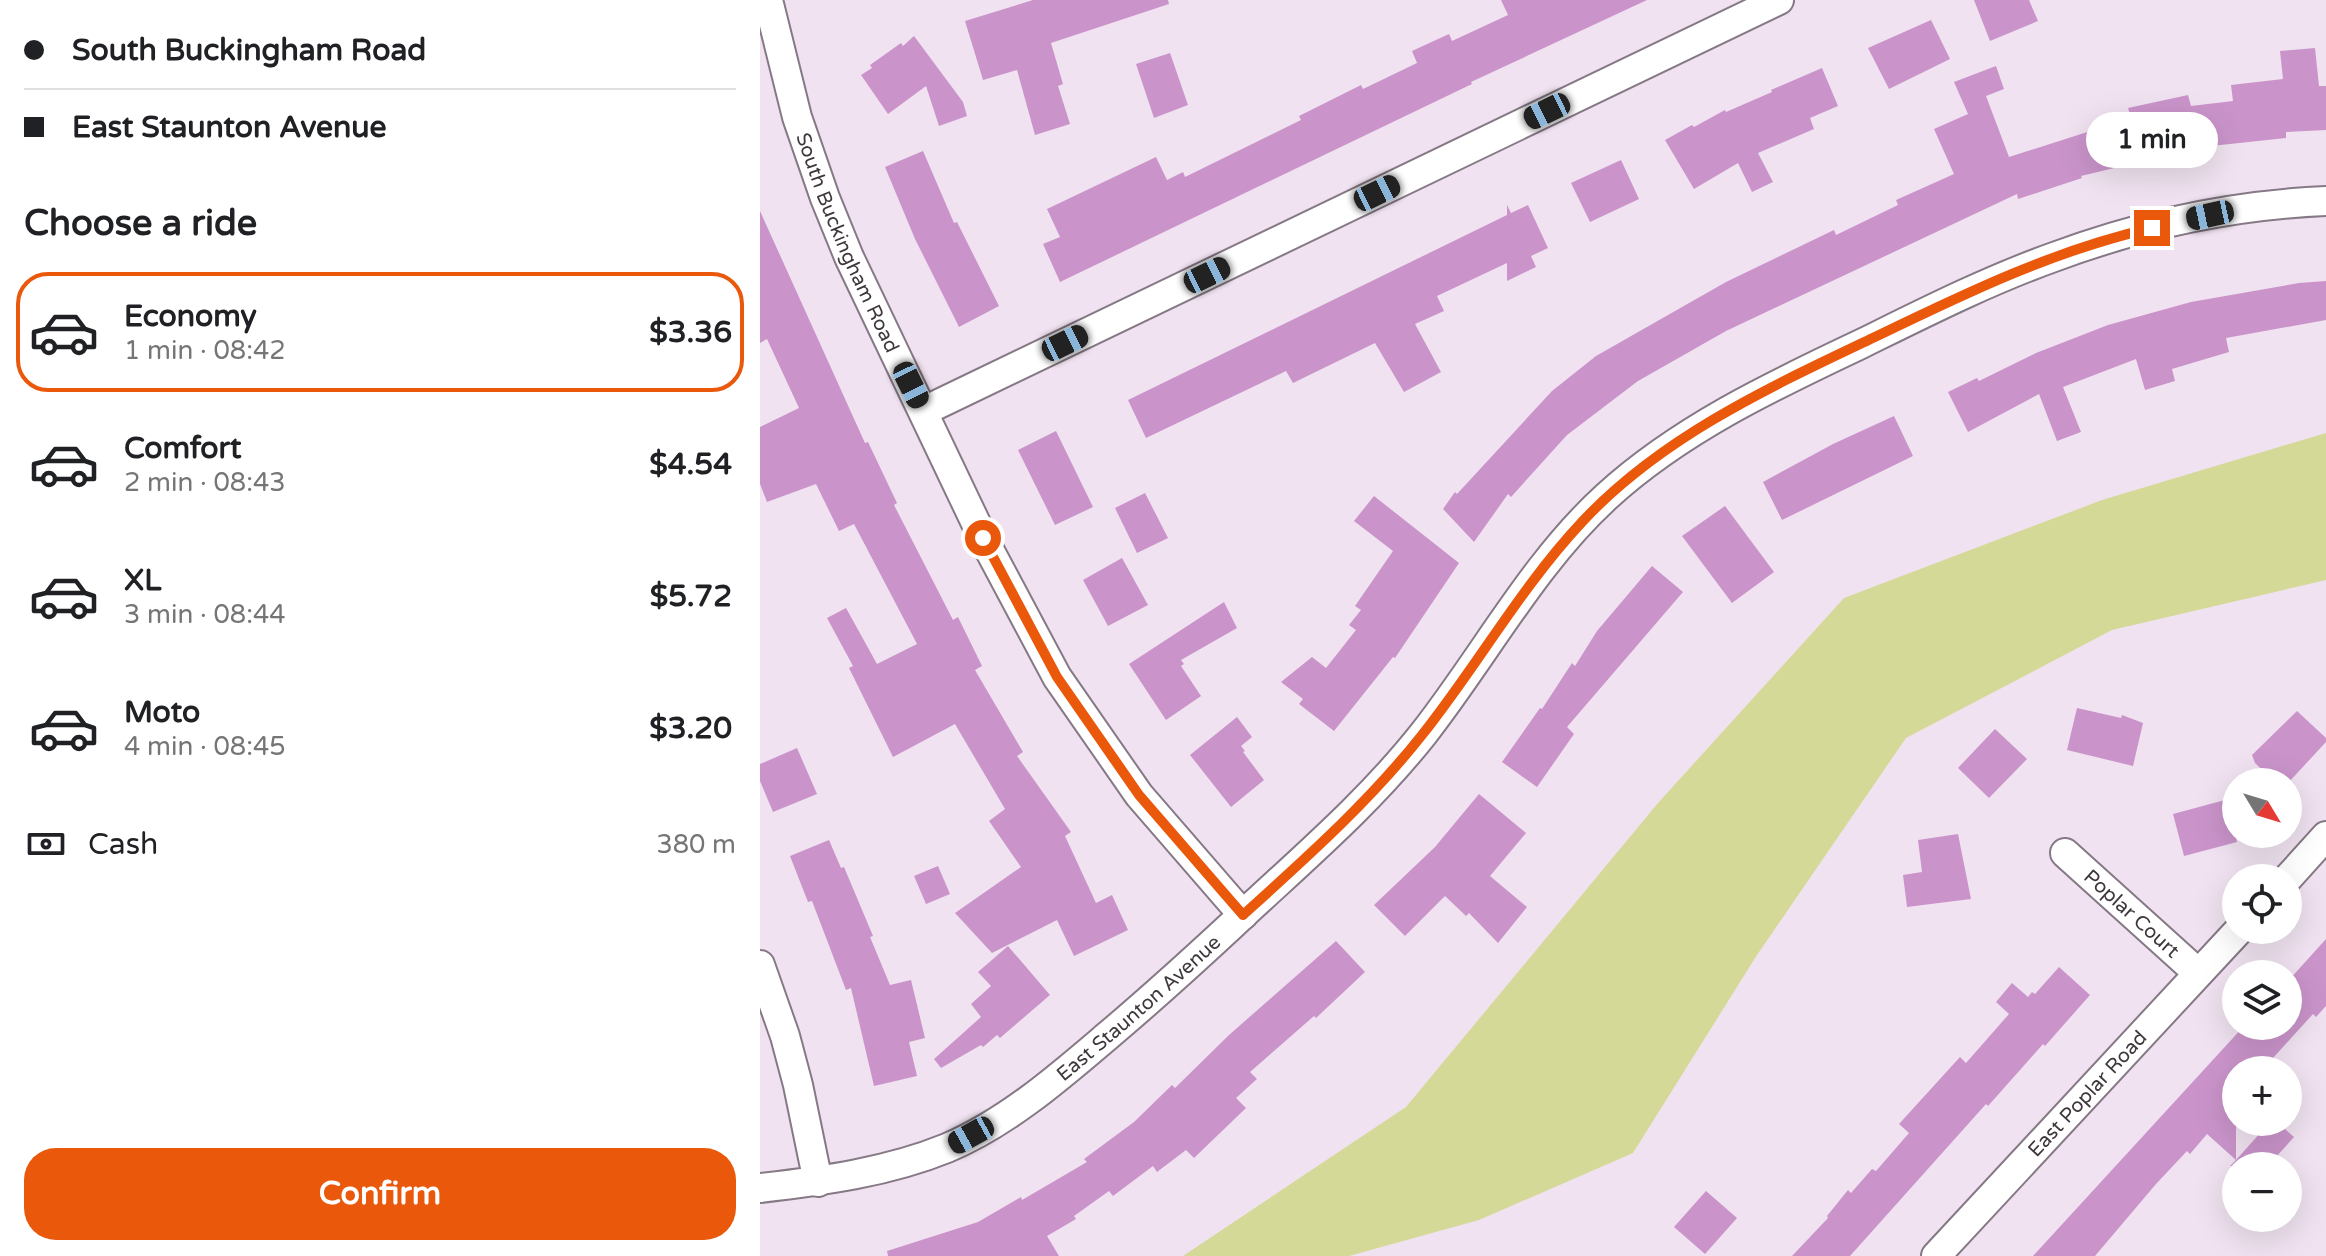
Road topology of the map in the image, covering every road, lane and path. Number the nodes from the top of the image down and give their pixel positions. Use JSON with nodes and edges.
{"nodes":[{"id":1,"x":768,"y":0,"type":"edge"},
{"id":2,"x":1779,"y":0,"type":"edge"},
{"id":3,"x":2326,"y":201,"type":"edge"},
{"id":4,"x":924,"y":411,"type":"junction"},
{"id":5,"x":2326,"y":836,"type":"edge"},
{"id":6,"x":2065,"y":853,"type":"dead end"},
{"id":7,"x":2301,"y":864,"type":"edge"},
{"id":8,"x":1243,"y":915,"type":"junction"},
{"id":9,"x":2226,"y":944,"type":"edge"},
{"id":10,"x":760,"y":965,"type":"edge"},
{"id":11,"x":2198,"y":973,"type":"junction"},
{"id":12,"x":818,"y":1182,"type":"junction"},
{"id":13,"x":760,"y":1188,"type":"edge"},
{"id":14,"x":1936,"y":1256,"type":"edge"}],
"edges":[{"from":1,"to":4,"type":"street","name":"South Buckingham Road"},
{"from":2,"to":4,"type":"street"},
{"from":3,"to":8,"type":"street","name":"East Staunton Avenue"},
{"from":4,"to":8,"type":"street","name":"South Buckingham Road"},
{"from":5,"to":7,"type":"street"},
{"from":6,"to":11,"type":"street","name":"Poplar Court"},
{"from":8,"to":12,"type":"street","name":"East Staunton Avenue"},
{"from":9,"to":11,"type":"street","name":"East Poplar Road"},
{"from":10,"to":12,"type":"street"},
{"from":11,"to":14,"type":"street","name":"East Poplar Road"},
{"from":12,"to":13,"type":"street","name":"East Staunton Avenue"}]}
